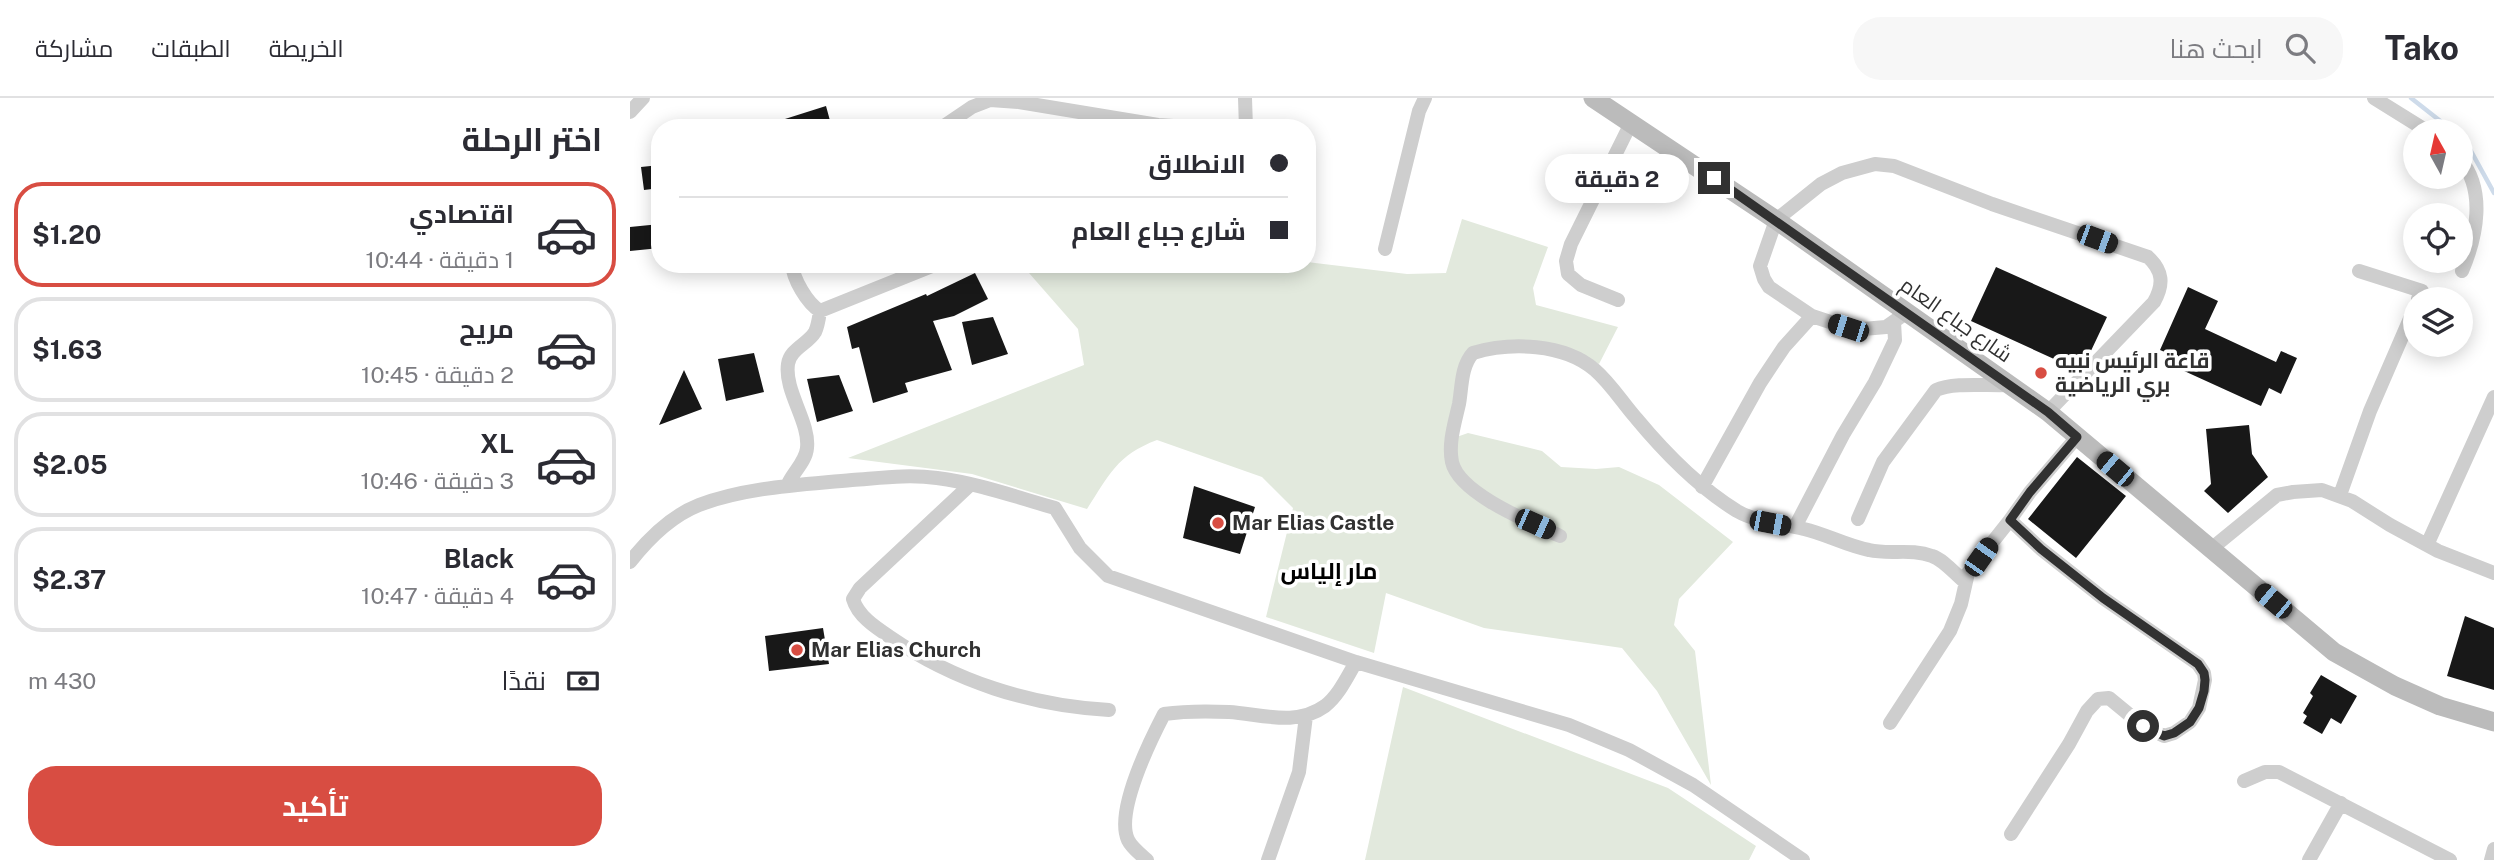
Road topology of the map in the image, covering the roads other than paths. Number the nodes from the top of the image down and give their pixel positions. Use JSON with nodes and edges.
{"nodes":[{"id":1,"x":643,"y":98,"type":"edge"},
{"id":2,"x":1245,"y":98,"type":"edge"},
{"id":3,"x":1425,"y":98,"type":"edge"},
{"id":4,"x":1593,"y":98,"type":"edge"},
{"id":5,"x":2374,"y":98,"type":"edge"},
{"id":6,"x":630,"y":112,"type":"edge"},
{"id":7,"x":954,"y":119,"type":"edge"},
{"id":8,"x":1122,"y":119,"type":"edge"},
{"id":9,"x":1246,"y":119,"type":"edge"},
{"id":10,"x":2408,"y":119,"type":"edge"},
{"id":11,"x":1631,"y":123,"type":"junction"},
{"id":12,"x":2473,"y":179,"type":"edge"},
{"id":13,"x":1776,"y":220,"type":"junction"},
{"id":14,"x":2473,"y":232,"type":"edge"},
{"id":15,"x":1385,"y":248,"type":"dead end"},
{"id":16,"x":2359,"y":271,"type":"dead end"},
{"id":17,"x":793,"y":273,"type":"edge"},
{"id":18,"x":915,"y":273,"type":"edge"},
{"id":19,"x":2409,"y":287,"type":"edge"},
{"id":20,"x":1618,"y":300,"type":"dead end"},
{"id":21,"x":820,"y":311,"type":"junction"},
{"id":22,"x":1812,"y":316,"type":"junction"},
{"id":23,"x":1900,"y":318,"type":"junction"},
{"id":24,"x":2403,"y":335,"type":"edge"},
{"id":25,"x":2008,"y":385,"type":"junction"},
{"id":26,"x":2494,"y":397,"type":"edge"},
{"id":27,"x":2048,"y":412,"type":"junction"},
{"id":28,"x":2077,"y":437,"type":"junction"},
{"id":29,"x":787,"y":486,"type":"junction"},
{"id":30,"x":970,"y":486,"type":"junction"},
{"id":31,"x":1702,"y":488,"type":"junction"},
{"id":32,"x":2340,"y":495,"type":"junction"},
{"id":33,"x":1858,"y":519,"type":"dead end"},
{"id":34,"x":2010,"y":520,"type":"junction"},
{"id":35,"x":1795,"y":527,"type":"junction"},
{"id":36,"x":1560,"y":536,"type":"dead end"},
{"id":37,"x":2427,"y":545,"type":"junction"},
{"id":38,"x":2211,"y":550,"type":"junction"},
{"id":39,"x":630,"y":562,"type":"edge"},
{"id":40,"x":2494,"y":573,"type":"edge"},
{"id":41,"x":1965,"y":582,"type":"junction"},
{"id":42,"x":1356,"y":662,"type":"junction"},
{"id":43,"x":1109,"y":710,"type":"dead end"},
{"id":44,"x":1306,"y":716,"type":"junction"},
{"id":45,"x":2494,"y":722,"type":"edge"},
{"id":46,"x":1890,"y":723,"type":"dead end"},
{"id":47,"x":2244,"y":780,"type":"dead end"},
{"id":48,"x":2340,"y":803,"type":"junction"},
{"id":49,"x":2011,"y":834,"type":"dead end"},
{"id":50,"x":2494,"y":849,"type":"edge"},
{"id":51,"x":1147,"y":860,"type":"edge"},
{"id":52,"x":1268,"y":860,"type":"edge"},
{"id":53,"x":1803,"y":860,"type":"edge"},
{"id":54,"x":2309,"y":860,"type":"edge"},
{"id":55,"x":2450,"y":860,"type":"edge"},
{"id":56,"x":2491,"y":860,"type":"edge"}],
"edges":[{"from":1,"to":6,"type":"street"},
{"from":2,"to":9,"type":"street"},
{"from":3,"to":15,"type":"street"},
{"from":4,"to":11,"type":"main road","name":"شارع جباع العام"},
{"from":5,"to":10,"type":"street"},
{"from":7,"to":8,"type":"street"},
{"from":11,"to":13,"type":"main road","name":"شارع جباع العام"},
{"from":11,"to":20,"type":"street"},
{"from":12,"to":14,"type":"street"},
{"from":13,"to":22,"type":"street"},
{"from":13,"to":23,"type":"main road","name":"شارع جباع العام"},
{"from":13,"to":27,"type":"street"},
{"from":16,"to":19,"type":"street"},
{"from":17,"to":21,"type":"street"},
{"from":18,"to":21,"type":"street"},
{"from":21,"to":29,"type":"street"},
{"from":22,"to":23,"type":"street"},
{"from":22,"to":31,"type":"street"},
{"from":23,"to":25,"type":"main road","name":"شارع جباع العام"},
{"from":23,"to":35,"type":"street"},
{"from":24,"to":32,"type":"street"},
{"from":25,"to":27,"type":"main road","name":"شارع جباع العام"},
{"from":25,"to":33,"type":"street"},
{"from":26,"to":37,"type":"street"},
{"from":27,"to":28,"type":"main road","name":"شارع جباع العام"},
{"from":28,"to":34,"type":"street"},
{"from":28,"to":38,"type":"main road","name":"شارع جباع العام"},
{"from":29,"to":30,"type":"street"},
{"from":29,"to":39,"type":"street"},
{"from":30,"to":42,"type":"street"},
{"from":30,"to":43,"type":"street"},
{"from":31,"to":35,"type":"street"},
{"from":31,"to":36,"type":"street"},
{"from":32,"to":37,"type":"street"},
{"from":32,"to":38,"type":"street"},
{"from":34,"to":41,"type":"street"},
{"from":34,"to":49,"type":"street"},
{"from":35,"to":41,"type":"street"},
{"from":37,"to":40,"type":"street"},
{"from":38,"to":45,"type":"main road","name":"شارع جباع العام"},
{"from":41,"to":46,"type":"street"},
{"from":42,"to":44,"type":"street"},
{"from":42,"to":53,"type":"street"},
{"from":44,"to":51,"type":"street"},
{"from":44,"to":52,"type":"street"},
{"from":47,"to":48,"type":"street"},
{"from":48,"to":54,"type":"street"},
{"from":48,"to":55,"type":"street"},
{"from":50,"to":56,"type":"street"}]}
